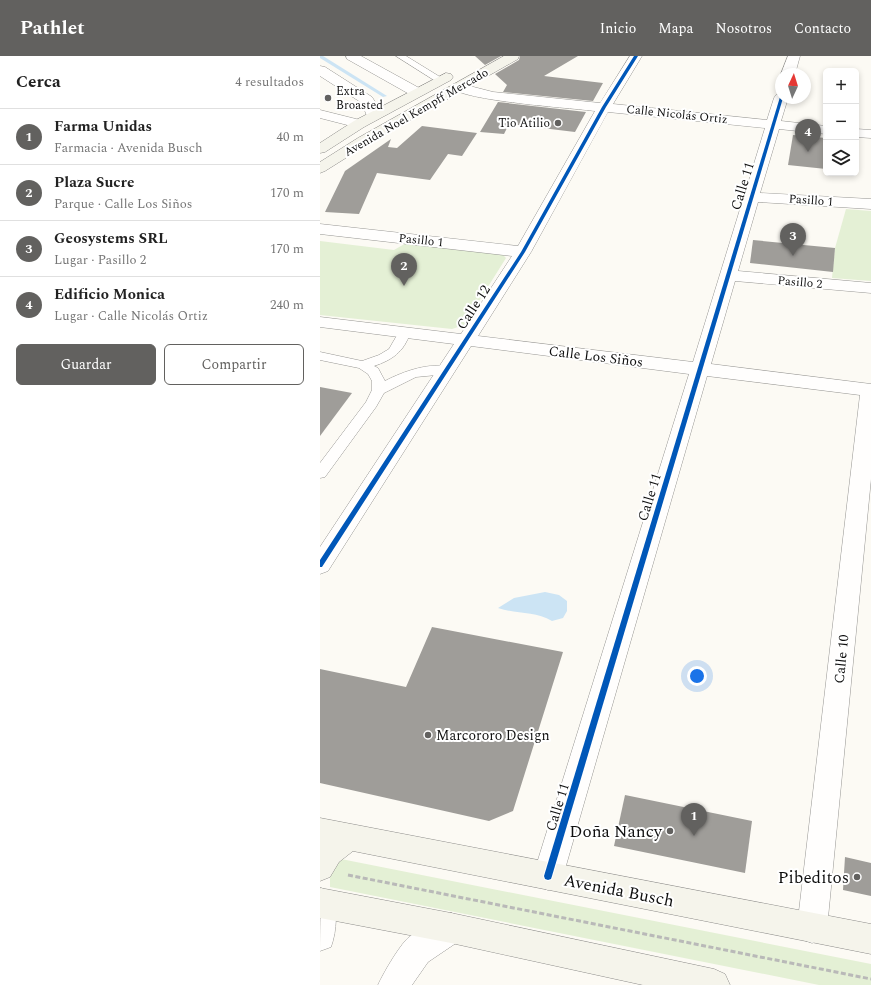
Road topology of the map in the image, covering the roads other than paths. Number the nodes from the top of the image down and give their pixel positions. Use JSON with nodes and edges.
{"nodes":[{"id":1,"x":352,"y":56,"type":"edge"},
{"id":2,"x":400,"y":56,"type":"edge"},
{"id":3,"x":488,"y":56,"type":"edge"},
{"id":4,"x":498,"y":56,"type":"edge"},
{"id":5,"x":513,"y":56,"type":"edge"},
{"id":6,"x":636,"y":56,"type":"edge"},
{"id":7,"x":794,"y":56,"type":"edge"},
{"id":8,"x":474,"y":63,"type":"dead end"},
{"id":9,"x":790,"y":68,"type":"edge"},
{"id":10,"x":320,"y":70,"type":"edge"},
{"id":11,"x":461,"y":70,"type":"dead end"},
{"id":12,"x":440,"y":80,"type":"junction"},
{"id":13,"x":458,"y":87,"type":"junction"},
{"id":14,"x":416,"y":92,"type":"junction"},
{"id":15,"x":779,"y":104,"type":"edge"},
{"id":16,"x":604,"y":107,"type":"junction"},
{"id":17,"x":320,"y":114,"type":"edge"},
{"id":18,"x":373,"y":116,"type":"junction"},
{"id":19,"x":774,"y":124,"type":"junction"},
{"id":20,"x":356,"y":125,"type":"junction"},
{"id":21,"x":823,"y":130,"type":"edge"},
{"id":22,"x":859,"y":133,"type":"edge"},
{"id":23,"x":871,"y":134,"type":"edge"},
{"id":24,"x":363,"y":141,"type":"junction"},
{"id":25,"x":320,"y":149,"type":"edge"},
{"id":26,"x":320,"y":156,"type":"edge"},
{"id":27,"x":320,"y":168,"type":"edge"},
{"id":28,"x":752,"y":197,"type":"junction"},
{"id":29,"x":871,"y":204,"type":"edge"},
{"id":30,"x":320,"y":229,"type":"edge"},
{"id":31,"x":523,"y":252,"type":"junction"},
{"id":32,"x":728,"y":275,"type":"junction"},
{"id":33,"x":871,"y":288,"type":"edge"},
{"id":34,"x":320,"y":322,"type":"edge"},
{"id":35,"x":404,"y":333,"type":"junction"},
{"id":36,"x":466,"y":340,"type":"junction"},
{"id":37,"x":320,"y":356,"type":"edge"},
{"id":38,"x":363,"y":364,"type":"junction"},
{"id":39,"x":700,"y":369,"type":"junction"},
{"id":40,"x":447,"y":370,"type":"junction"},
{"id":41,"x":379,"y":390,"type":"junction"},
{"id":42,"x":871,"y":390,"type":"edge"},
{"id":43,"x":320,"y":473,"type":"edge"},
{"id":44,"x":320,"y":565,"type":"edge"},
{"id":45,"x":320,"y":830,"type":"edge"},
{"id":46,"x":351,"y":837,"type":"junction"},
{"id":47,"x":332,"y":870,"type":"edge"},
{"id":48,"x":548,"y":876,"type":"junction"},
{"id":49,"x":320,"y":901,"type":"edge"},
{"id":50,"x":451,"y":928,"type":"junction"},
{"id":51,"x":812,"y":928,"type":"junction"},
{"id":52,"x":320,"y":936,"type":"edge"},
{"id":53,"x":871,"y":939,"type":"edge"},
{"id":54,"x":394,"y":985,"type":"edge"},
{"id":55,"x":714,"y":985,"type":"edge"}],
"edges":[{"from":1,"to":14,"type":"street"},
{"from":2,"to":12,"type":"lane"},
{"from":3,"to":8,"type":"main road","name":"Avenida Noel Kempff Mercado"},
{"from":4,"to":13,"type":"main road"},
{"from":5,"to":13,"type":"main road","name":"Avenida Noel Kempff Mercado"},
{"from":6,"to":16,"type":"street","name":"Calle 12"},
{"from":7,"to":9,"type":"street"},
{"from":10,"to":18,"type":"street"},
{"from":11,"to":12,"type":"main road","name":"Avenida Noel Kempff Mercado"},
{"from":12,"to":14,"type":"main road","name":"Avenida Noel Kempff Mercado"},
{"from":13,"to":16,"type":"street","name":"Calle Nicolás Ortiz"},
{"from":13,"to":24,"type":"main road","name":"Avenida Noel Kempff Mercado"},
{"from":14,"to":18,"type":"main road","name":"Avenida Noel Kempff Mercado"},
{"from":14,"to":24,"type":"main road"},
{"from":15,"to":19,"type":"street","name":"Calle 11"},
{"from":16,"to":19,"type":"street","name":"Calle Nicolás Ortiz"},
{"from":16,"to":31,"type":"street","name":"Calle 12"},
{"from":17,"to":20,"type":"street"},
{"from":18,"to":20,"type":"main road","name":"Avenida Noel Kempff Mercado"},
{"from":19,"to":21,"type":"street","name":"Calle Nicolás Ortiz"},
{"from":19,"to":28,"type":"street","name":"Calle 11"},
{"from":20,"to":25,"type":"main road","name":"Avenida Noel Kempff Mercado"},
{"from":20,"to":26,"type":"main road"},
{"from":22,"to":23,"type":"street"},
{"from":24,"to":27,"type":"main road","name":"Avenida Noel Kempff Mercado"},
{"from":28,"to":29,"type":"street","name":"Pasillo 1"},
{"from":28,"to":32,"type":"street","name":"Calle 11"},
{"from":30,"to":31,"type":"street","name":"Pasillo 1"},
{"from":31,"to":36,"type":"street","name":"Calle 12"},
{"from":32,"to":33,"type":"street","name":"Pasillo 2"},
{"from":32,"to":39,"type":"street","name":"Calle 11"},
{"from":34,"to":35,"type":"street","name":"Calle Los Siños"},
{"from":35,"to":36,"type":"street","name":"Calle Los Siños"},
{"from":35,"to":38,"type":"lane"},
{"from":36,"to":39,"type":"street","name":"Calle Los Siños"},
{"from":36,"to":40,"type":"street","name":"Calle 12"},
{"from":37,"to":38,"type":"lane"},
{"from":38,"to":41,"type":"lane"},
{"from":39,"to":42,"type":"street","name":"Calle Los Siños"},
{"from":39,"to":48,"type":"street","name":"Calle 11"},
{"from":40,"to":41,"type":"lane"},
{"from":40,"to":44,"type":"street","name":"Calle 12"},
{"from":41,"to":43,"type":"lane"},
{"from":42,"to":51,"type":"street","name":"Calle 10"},
{"from":45,"to":46,"type":"main road","name":"Avenida Busch"},
{"from":46,"to":47,"type":"main road"},
{"from":46,"to":48,"type":"main road","name":"Avenida Busch"},
{"from":48,"to":51,"type":"main road","name":"Avenida Busch"},
{"from":49,"to":50,"type":"main road"},
{"from":49,"to":52,"type":"street"},
{"from":50,"to":54,"type":"street"},
{"from":50,"to":55,"type":"main road"},
{"from":51,"to":53,"type":"main road","name":"Avenida Busch"}]}
